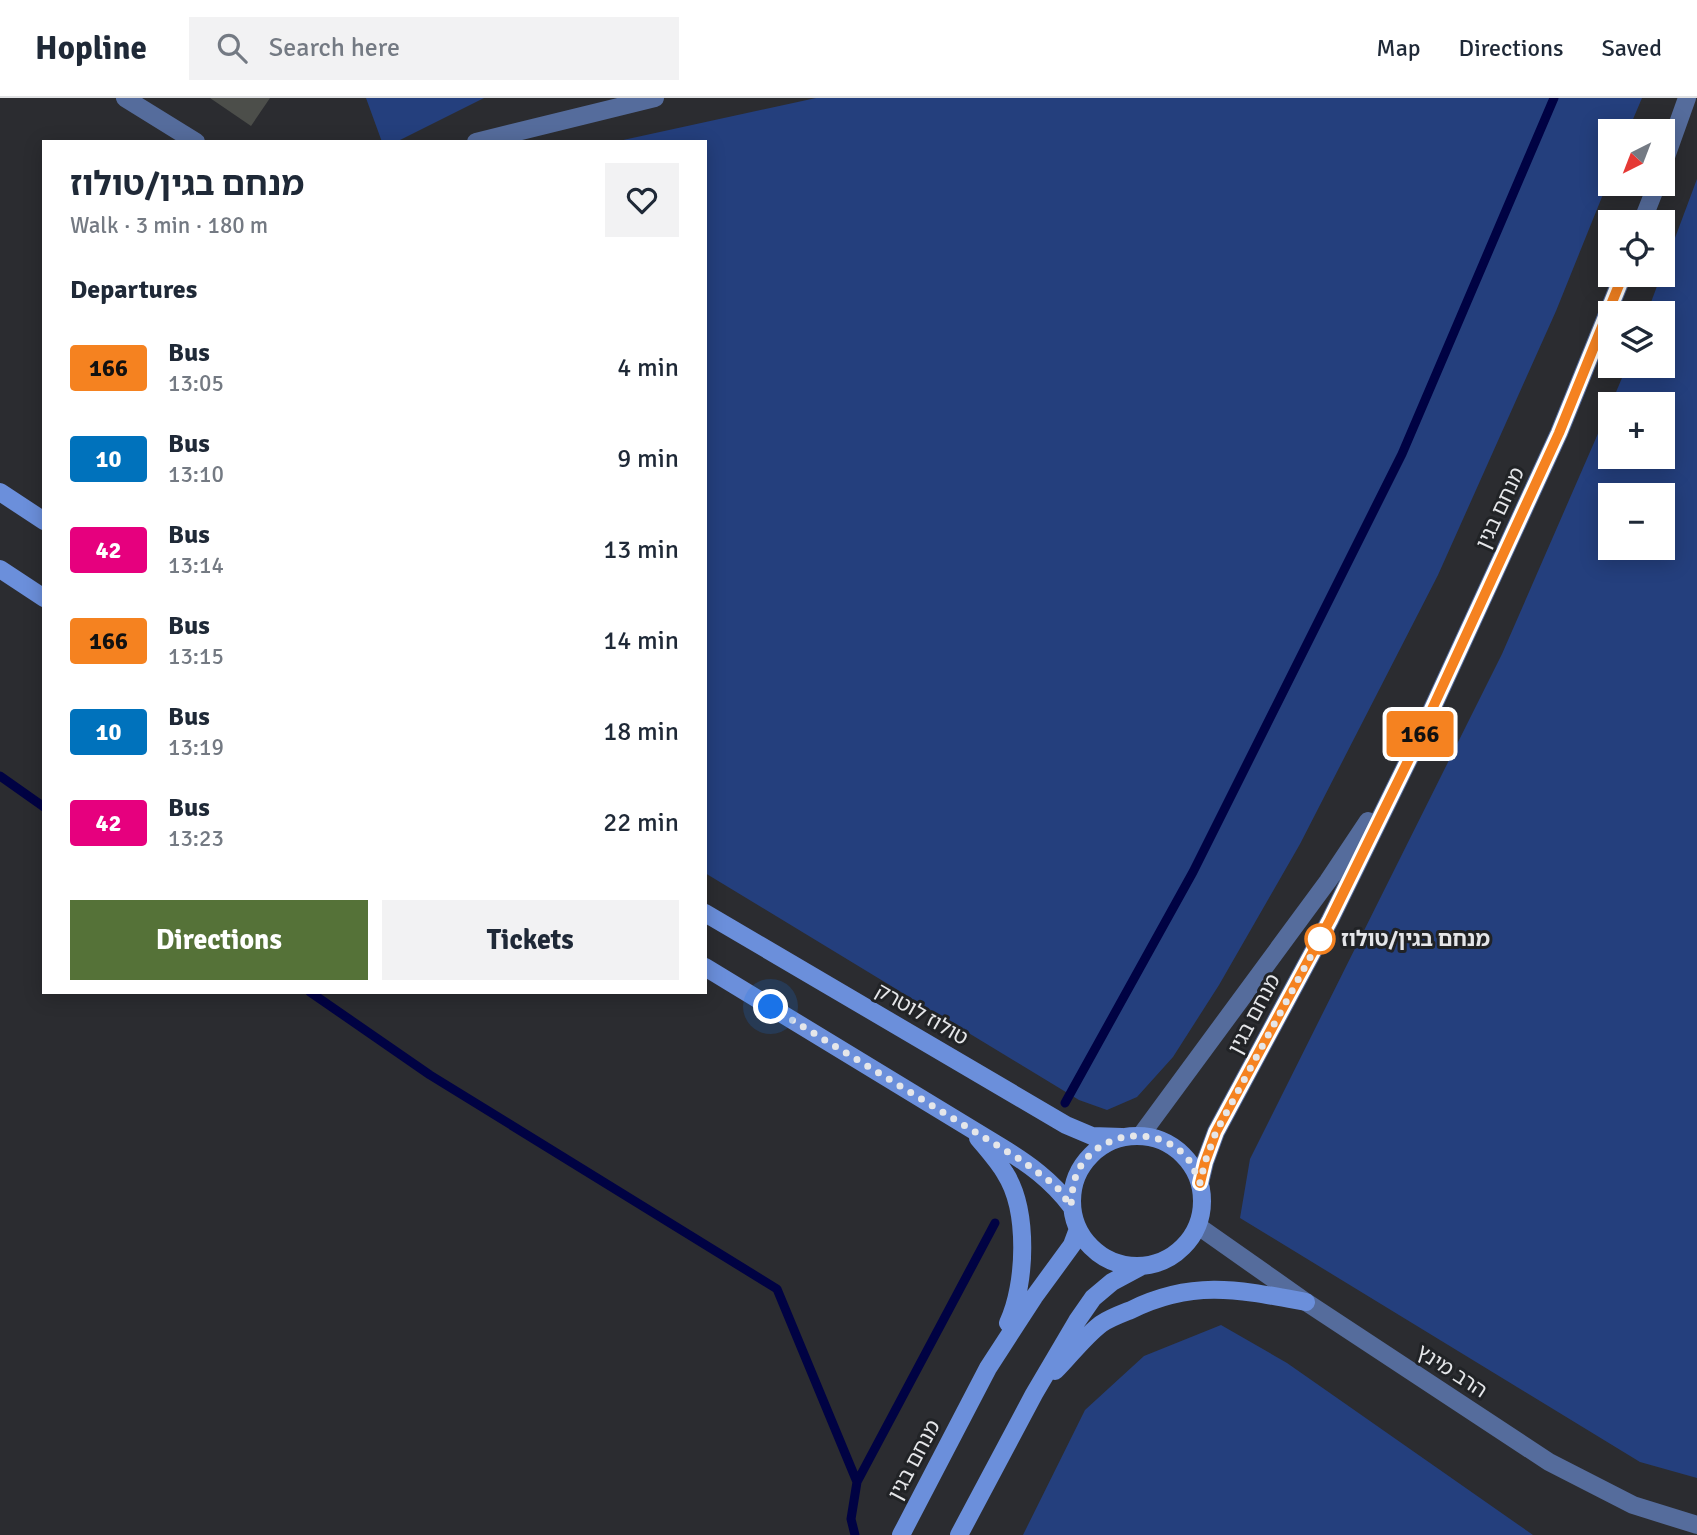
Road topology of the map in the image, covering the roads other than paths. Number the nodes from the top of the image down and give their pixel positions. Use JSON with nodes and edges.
{"nodes":[{"id":1,"x":125,"y":98,"type":"edge"},
{"id":2,"x":655,"y":98,"type":"edge"},
{"id":3,"x":1687,"y":98,"type":"edge"},
{"id":4,"x":1675,"y":132,"type":"edge"},
{"id":5,"x":192,"y":140,"type":"edge"},
{"id":6,"x":484,"y":140,"type":"edge"},
{"id":7,"x":1618,"y":287,"type":"edge"},
{"id":8,"x":0,"y":492,"type":"edge"},
{"id":9,"x":42,"y":520,"type":"edge"},
{"id":10,"x":0,"y":569,"type":"edge"},
{"id":11,"x":42,"y":597,"type":"edge"},
{"id":12,"x":1410,"y":757,"type":"junction"},
{"id":13,"x":707,"y":914,"type":"edge"},
{"id":14,"x":707,"y":968,"type":"edge"},
{"id":15,"x":969,"y":1127,"type":"junction"},
{"id":16,"x":1142,"y":1135,"type":"junction"},
{"id":17,"x":1122,"y":1137,"type":"junction"},
{"id":18,"x":1200,"y":1183,"type":"junction"},
{"id":19,"x":1071,"y":1206,"type":"junction"},
{"id":20,"x":1198,"y":1226,"type":"junction"},
{"id":21,"x":1078,"y":1229,"type":"junction"},
{"id":22,"x":1140,"y":1266,"type":"junction"},
{"id":23,"x":1306,"y":1302,"type":"junction"},
{"id":24,"x":988,"y":1368,"type":"junction"},
{"id":25,"x":1034,"y":1394,"type":"junction"},
{"id":26,"x":1697,"y":1525,"type":"edge"},
{"id":27,"x":901,"y":1535,"type":"edge"},
{"id":28,"x":959,"y":1535,"type":"edge"}],
"edges":[{"from":1,"to":5,"type":"street"},
{"from":2,"to":6,"type":"street"},
{"from":3,"to":4,"type":"street"},
{"from":7,"to":12,"type":"street","name":"מנחם בגין"},
{"from":8,"to":9,"type":"main road"},
{"from":10,"to":11,"type":"main road"},
{"from":12,"to":16,"type":"street","name":"מנחם בגין"},
{"from":12,"to":18,"type":"street","name":"מנחם בגין"},
{"from":13,"to":17,"type":"main road","name":"טולוז לוטרק"},
{"from":14,"to":15,"type":"main road"},
{"from":15,"to":19,"type":"main road"},
{"from":15,"to":24,"type":"main road"},
{"from":16,"to":17,"type":"main road"},
{"from":16,"to":18,"type":"main road"},
{"from":17,"to":19,"type":"main road"},
{"from":18,"to":20,"type":"main road"},
{"from":19,"to":21,"type":"main road"},
{"from":20,"to":22,"type":"main road"},
{"from":20,"to":23,"type":"street","name":"הרב מינץ"},
{"from":21,"to":22,"type":"main road"},
{"from":21,"to":24,"type":"main road","name":"מנחם בגין"},
{"from":22,"to":25,"type":"main road"},
{"from":23,"to":25,"type":"main road"},
{"from":23,"to":26,"type":"street","name":"הרב מינץ"},
{"from":24,"to":27,"type":"main road","name":"מנחם בגין"},
{"from":25,"to":28,"type":"main road"}]}
